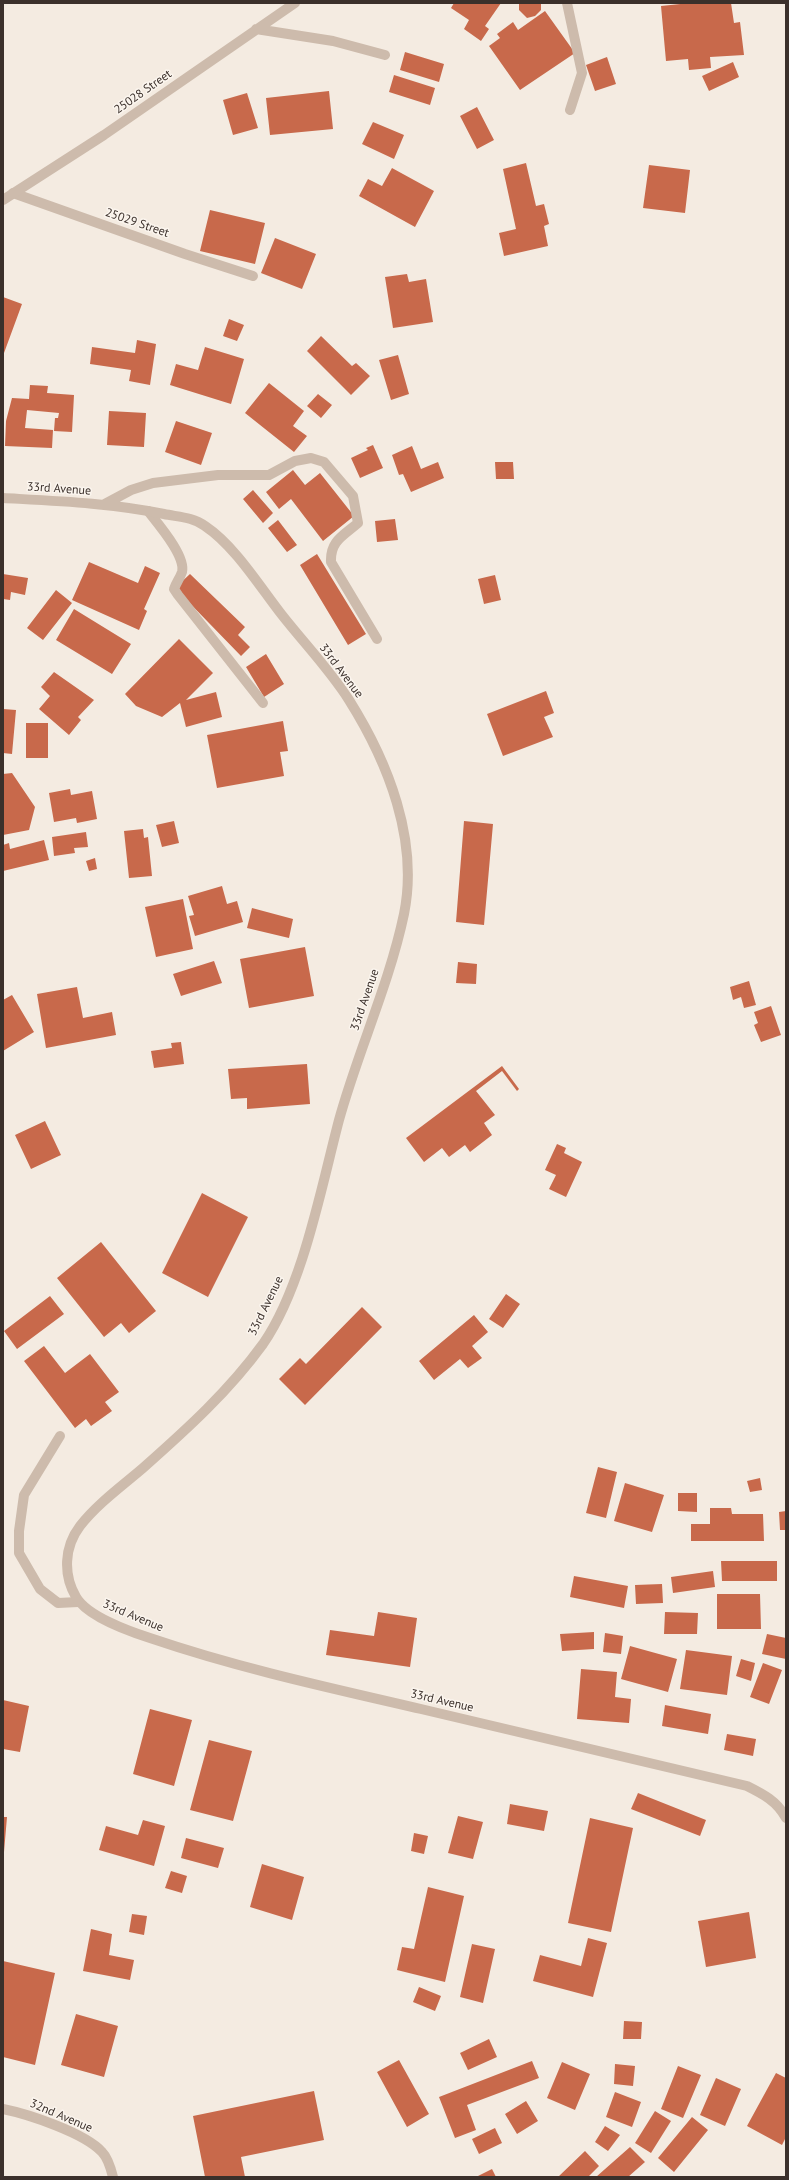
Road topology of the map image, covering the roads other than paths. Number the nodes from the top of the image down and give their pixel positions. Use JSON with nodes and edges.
{"nodes":[{"id":1,"x":295,"y":3,"type":"edge"},
{"id":2,"x":567,"y":3,"type":"edge"},
{"id":3,"x":256,"y":29,"type":"junction"},
{"id":4,"x":385,"y":55,"type":"dead end"},
{"id":5,"x":570,"y":110,"type":"dead end"},
{"id":6,"x":13,"y":193,"type":"junction"},
{"id":7,"x":3,"y":200,"type":"edge"},
{"id":8,"x":253,"y":276,"type":"dead end"},
{"id":9,"x":3,"y":498,"type":"edge"},
{"id":10,"x":103,"y":505,"type":"junction"},
{"id":11,"x":148,"y":511,"type":"junction"},
{"id":12,"x":377,"y":639,"type":"dead end"},
{"id":13,"x":263,"y":703,"type":"dead end"},
{"id":14,"x":60,"y":1436,"type":"dead end"},
{"id":15,"x":78,"y":1602,"type":"junction"},
{"id":16,"x":786,"y":1818,"type":"edge"},
{"id":17,"x":3,"y":2109,"type":"edge"},
{"id":18,"x":113,"y":2177,"type":"edge"}],
"edges":[{"from":1,"to":3,"type":"street","name":"25028 Street"},
{"from":2,"to":5,"type":"street"},
{"from":3,"to":4,"type":"street"},
{"from":3,"to":6,"type":"street","name":"25028 Street"},
{"from":6,"to":7,"type":"street","name":"25028 Street"},
{"from":6,"to":8,"type":"street","name":"25029 Street"},
{"from":9,"to":10,"type":"street","name":"33rd Avenue"},
{"from":10,"to":11,"type":"street","name":"33rd Avenue"},
{"from":10,"to":12,"type":"street"},
{"from":11,"to":13,"type":"street"},
{"from":11,"to":15,"type":"street","name":"33rd Avenue"},
{"from":14,"to":15,"type":"street"},
{"from":15,"to":16,"type":"street","name":"33rd Avenue"},
{"from":17,"to":18,"type":"street","name":"32nd Avenue"}]}
